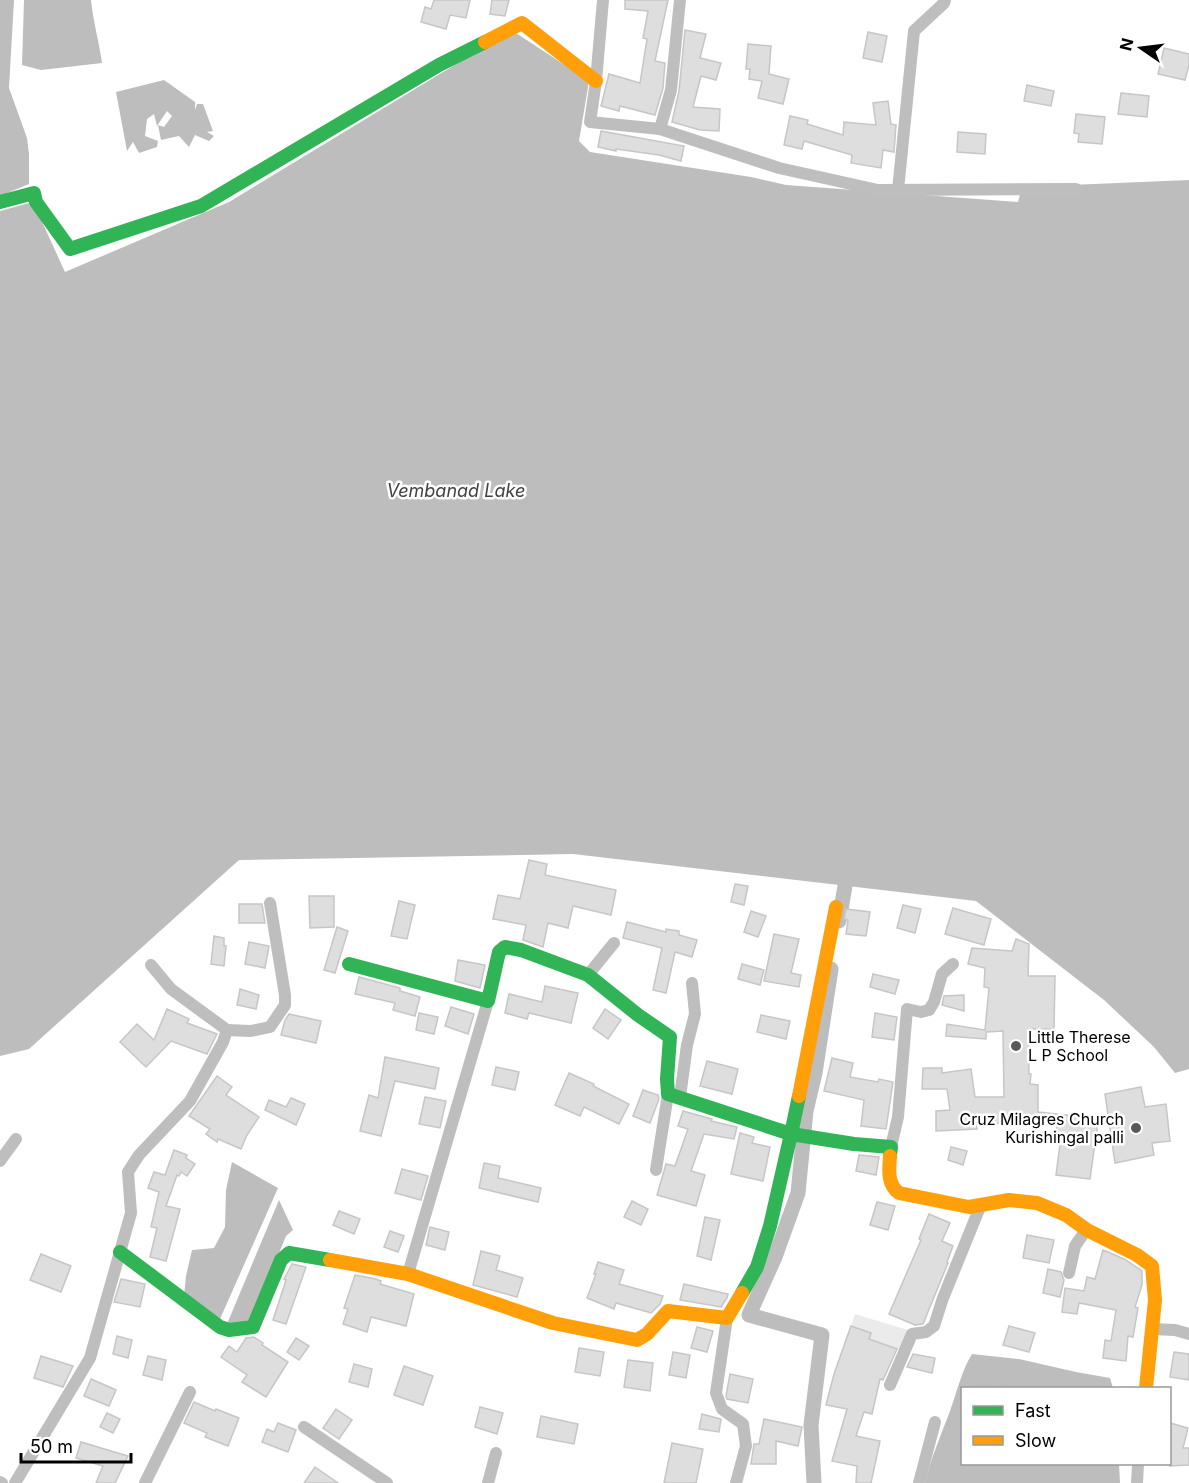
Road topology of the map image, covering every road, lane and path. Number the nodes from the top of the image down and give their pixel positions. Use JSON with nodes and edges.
{"nodes":[{"id":1,"x":603,"y":0,"type":"edge"},
{"id":2,"x":680,"y":0,"type":"edge"},
{"id":3,"x":945,"y":0,"type":"edge"},
{"id":4,"x":596,"y":81,"type":"junction"},
{"id":5,"x":660,"y":129,"type":"junction"},
{"id":6,"x":1076,"y":189,"type":"dead end"},
{"id":7,"x":898,"y":190,"type":"junction"},
{"id":8,"x":0,"y":202,"type":"edge"},
{"id":9,"x":270,"y":903,"type":"dead end"},
{"id":10,"x":836,"y":908,"type":"dead end"},
{"id":11,"x":614,"y":943,"type":"dead end"},
{"id":12,"x":952,"y":963,"type":"dead end"},
{"id":13,"x":349,"y":964,"type":"dead end"},
{"id":14,"x":151,"y":965,"type":"dead end"},
{"id":15,"x":588,"y":975,"type":"junction"},
{"id":16,"x":692,"y":983,"type":"dead end"},
{"id":17,"x":488,"y":1001,"type":"junction"},
{"id":18,"x":227,"y":1030,"type":"junction"},
{"id":19,"x":674,"y":1095,"type":"junction"},
{"id":20,"x":799,"y":1135,"type":"junction"},
{"id":21,"x":16,"y":1139,"type":"dead end"},
{"id":22,"x":891,"y":1147,"type":"junction"},
{"id":23,"x":0,"y":1161,"type":"edge"},
{"id":24,"x":656,"y":1170,"type":"dead end"},
{"id":25,"x":980,"y":1207,"type":"junction"},
{"id":26,"x":1086,"y":1230,"type":"junction"},
{"id":27,"x":120,"y":1252,"type":"junction"},
{"id":28,"x":1069,"y":1273,"type":"dead end"},
{"id":29,"x":408,"y":1275,"type":"junction"},
{"id":30,"x":727,"y":1318,"type":"junction"},
{"id":31,"x":1152,"y":1329,"type":"junction"},
{"id":32,"x":1189,"y":1334,"type":"edge"},
{"id":33,"x":890,"y":1385,"type":"dead end"},
{"id":34,"x":1146,"y":1387,"type":"edge"},
{"id":35,"x":190,"y":1392,"type":"dead end"},
{"id":36,"x":935,"y":1422,"type":"dead end"},
{"id":37,"x":304,"y":1427,"type":"dead end"},
{"id":38,"x":496,"y":1453,"type":"dead end"},
{"id":39,"x":1138,"y":1465,"type":"edge"},
{"id":40,"x":15,"y":1483,"type":"edge"},
{"id":41,"x":146,"y":1483,"type":"edge"},
{"id":42,"x":387,"y":1483,"type":"edge"},
{"id":43,"x":488,"y":1483,"type":"edge"},
{"id":44,"x":736,"y":1483,"type":"edge"},
{"id":45,"x":919,"y":1483,"type":"edge"},
{"id":46,"x":1137,"y":1483,"type":"edge"}],
"edges":[{"from":1,"to":4,"type":"street"},
{"from":2,"to":5,"type":"street"},
{"from":3,"to":7,"type":"street"},
{"from":4,"to":5,"type":"street"},
{"from":4,"to":8,"type":"street"},
{"from":5,"to":7,"type":"street"},
{"from":6,"to":7,"type":"street"},
{"from":9,"to":18,"type":"street"},
{"from":10,"to":20,"type":"street"},
{"from":11,"to":15,"type":"street"},
{"from":12,"to":22,"type":"street"},
{"from":13,"to":17,"type":"street"},
{"from":14,"to":18,"type":"street"},
{"from":15,"to":17,"type":"street"},
{"from":15,"to":19,"type":"street"},
{"from":16,"to":19,"type":"street"},
{"from":17,"to":29,"type":"street"},
{"from":18,"to":27,"type":"street"},
{"from":19,"to":20,"type":"street"},
{"from":19,"to":24,"type":"street"},
{"from":20,"to":22,"type":"street"},
{"from":20,"to":30,"type":"street"},
{"from":21,"to":23,"type":"street"},
{"from":22,"to":25,"type":"street"},
{"from":25,"to":26,"type":"street"},
{"from":25,"to":33,"type":"street"},
{"from":26,"to":28,"type":"street"},
{"from":26,"to":31,"type":"street"},
{"from":27,"to":29,"type":"street"},
{"from":27,"to":40,"type":"street"},
{"from":29,"to":30,"type":"street"},
{"from":30,"to":44,"type":"street"},
{"from":31,"to":32,"type":"street"},
{"from":31,"to":34,"type":"street"},
{"from":35,"to":41,"type":"street"},
{"from":36,"to":45,"type":"street"},
{"from":37,"to":42,"type":"street"},
{"from":38,"to":43,"type":"street"},
{"from":39,"to":46,"type":"street"}]}
